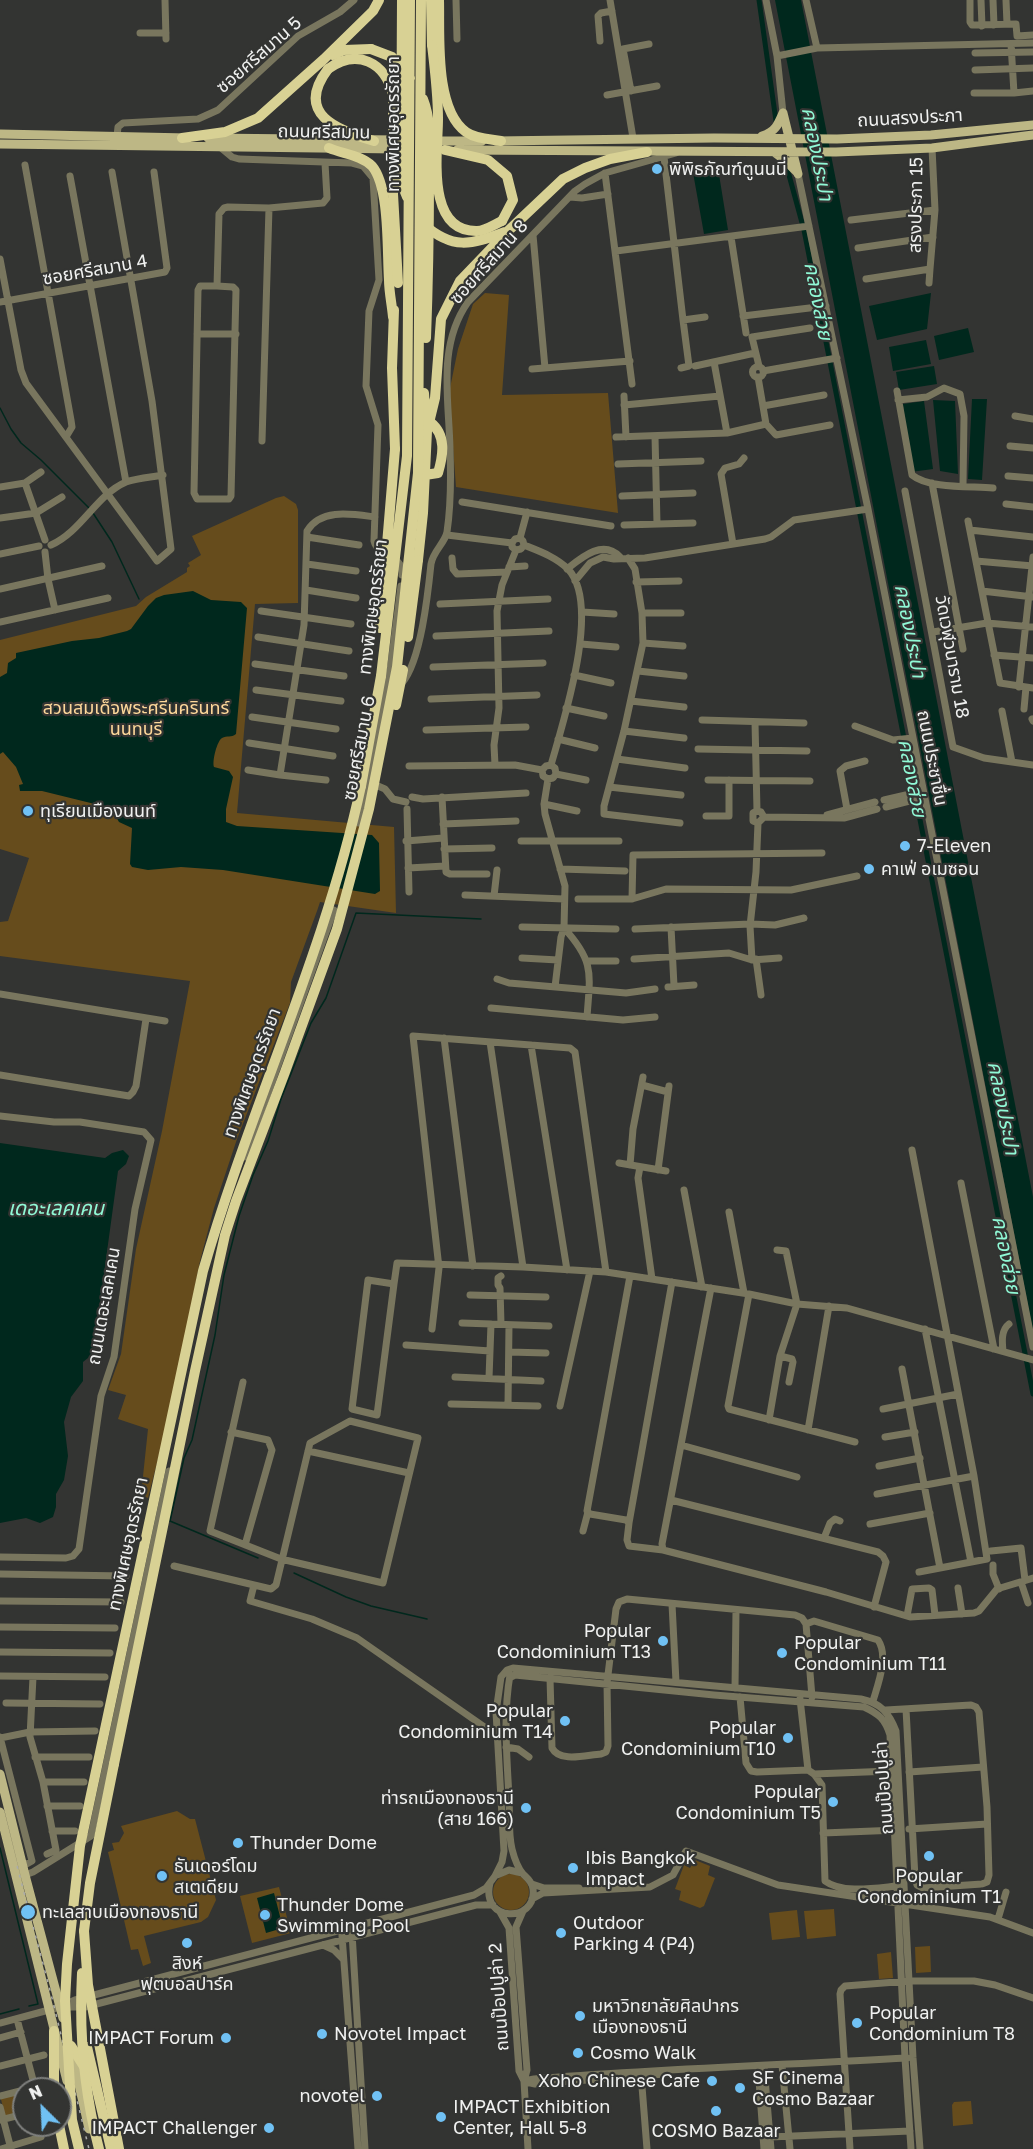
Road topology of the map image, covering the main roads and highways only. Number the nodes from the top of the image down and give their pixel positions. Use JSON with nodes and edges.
{"nodes":[{"id":1,"x":379,"y":0,"type":"edge"},
{"id":2,"x":402,"y":0,"type":"edge"},
{"id":3,"x":410,"y":0,"type":"edge"},
{"id":4,"x":421,"y":0,"type":"edge"},
{"id":5,"x":431,"y":0,"type":"edge"},
{"id":6,"x":439,"y":0,"type":"edge"},
{"id":7,"x":326,"y":64,"type":"junction"},
{"id":8,"x":783,"y":113,"type":"junction"},
{"id":9,"x":1033,"y":125,"type":"edge"},
{"id":10,"x":1001,"y":128,"type":"junction"},
{"id":11,"x":0,"y":134,"type":"edge"},
{"id":12,"x":1033,"y":135,"type":"edge"},
{"id":13,"x":803,"y":137,"type":"junction"},
{"id":14,"x":182,"y":138,"type":"junction"},
{"id":15,"x":758,"y":138,"type":"junction"},
{"id":16,"x":789,"y":139,"type":"junction"},
{"id":17,"x":833,"y":139,"type":"junction"},
{"id":18,"x":1003,"y":139,"type":"junction"},
{"id":19,"x":374,"y":141,"type":"junction"},
{"id":20,"x":501,"y":141,"type":"junction"},
{"id":21,"x":0,"y":144,"type":"edge"},
{"id":22,"x":405,"y":145,"type":"junction"},
{"id":23,"x":416,"y":145,"type":"junction"},
{"id":24,"x":323,"y":146,"type":"junction"},
{"id":25,"x":445,"y":150,"type":"junction"},
{"id":26,"x":646,"y":152,"type":"junction"},
{"id":27,"x":758,"y":152,"type":"junction"},
{"id":28,"x":792,"y":152,"type":"junction"},
{"id":29,"x":834,"y":152,"type":"junction"},
{"id":30,"x":774,"y":153,"type":"junction"},
{"id":31,"x":803,"y":155,"type":"junction"},
{"id":32,"x":798,"y":174,"type":"junction"},
{"id":33,"x":505,"y":226,"type":"junction"},
{"id":34,"x":393,"y":317,"type":"junction"},
{"id":35,"x":429,"y":427,"type":"junction"},
{"id":36,"x":425,"y":475,"type":"junction"},
{"id":37,"x":384,"y":680,"type":"junction"},
{"id":38,"x":369,"y":809,"type":"junction"},
{"id":39,"x":0,"y":1774,"type":"edge"},
{"id":40,"x":0,"y":1812,"type":"edge"},
{"id":41,"x":84,"y":1931,"type":"junction"},
{"id":42,"x":85,"y":2007,"type":"road end"},
{"id":43,"x":54,"y":2031,"type":"junction"},
{"id":44,"x":71,"y":2046,"type":"junction"},
{"id":45,"x":54,"y":2077,"type":"edge"},
{"id":46,"x":95,"y":2086,"type":"junction"},
{"id":47,"x":80,"y":2149,"type":"edge"},
{"id":48,"x":94,"y":2149,"type":"edge"},
{"id":49,"x":99,"y":2149,"type":"edge"},
{"id":50,"x":111,"y":2149,"type":"edge"},
{"id":51,"x":119,"y":2149,"type":"edge"}],
"edges":[{"from":1,"to":7,"type":"highway"},
{"from":2,"to":33,"type":"highway","bridge":true},
{"from":3,"to":37,"type":"highway","name":"ทางพิเศษอุดรรัถยา","bridge":true},
{"from":4,"to":38,"type":"highway","name":"ทางพิเศษอุดรรัถยา","bridge":true},
{"from":5,"to":33,"type":"highway","bridge":true},
{"from":6,"to":20,"type":"highway"},
{"from":7,"to":14,"type":"highway"},
{"from":7,"to":19,"type":"highway"},
{"from":7,"to":34,"type":"highway","bridge":true},
{"from":7,"to":35,"type":"highway","bridge":true},
{"from":8,"to":13,"type":"main road"},
{"from":8,"to":15,"type":"main road"},
{"from":8,"to":16,"type":"main road"},
{"from":9,"to":10,"type":"main road","name":"ถนนสรงประภา"},
{"from":10,"to":17,"type":"main road","name":"ถนนสรงประภา"},
{"from":10,"to":18,"type":"main road"},
{"from":11,"to":14,"type":"main road","name":"ถนนศรีสมาน"},
{"from":12,"to":18,"type":"main road","name":"ถนนสรงประภา"},
{"from":13,"to":16,"type":"main road","name":"ถนนสรงประภา"},
{"from":13,"to":17,"type":"main road","name":"ถนนสรงประภา"},
{"from":14,"to":24,"type":"main road","name":"ถนนศรีสมาน"},
{"from":15,"to":16,"type":"main road","name":"ถนนศรีสมาน"},
{"from":15,"to":20,"type":"main road","name":"ถนนศรีสมาน"},
{"from":15,"to":27,"type":"main road"},
{"from":16,"to":28,"type":"main road"},
{"from":17,"to":29,"type":"main road"},
{"from":18,"to":29,"type":"main road","name":"ถนนสรงประภา"},
{"from":19,"to":22,"type":"main road","name":"ถนนศรีสมาน"},
{"from":19,"to":24,"type":"main road","name":"ถนนศรีสมาน"},
{"from":20,"to":23,"type":"main road","name":"ถนนศรีสมาน"},
{"from":21,"to":24,"type":"main road","name":"ถนนศรีสมาน"},
{"from":22,"to":23,"type":"main road","name":"ถนนศรีสมาน"},
{"from":22,"to":24,"type":"main road","name":"ถนนศรีสมาน"},
{"from":23,"to":25,"type":"main road","name":"ถนนศรีสมาน"},
{"from":24,"to":34,"type":"highway"},
{"from":25,"to":26,"type":"main road","name":"ถนนศรีสมาน"},
{"from":25,"to":33,"type":"highway"},
{"from":26,"to":27,"type":"main road","name":"ถนนศรีสมาน"},
{"from":26,"to":33,"type":"highway"},
{"from":27,"to":30,"type":"main road","name":"ถนนศรีสมาน"},
{"from":28,"to":30,"type":"main road","name":"ถนนศรีสมาน"},
{"from":28,"to":31,"type":"main road"},
{"from":28,"to":32,"type":"main road"},
{"from":29,"to":31,"type":"main road","name":"ถนนสรงประภา"},
{"from":30,"to":32,"type":"main road"},
{"from":31,"to":32,"type":"main road"},
{"from":33,"to":35,"type":"highway"},
{"from":34,"to":37,"type":"highway","bridge":true},
{"from":35,"to":36,"type":"highway"},
{"from":35,"to":36,"type":"highway"},
{"from":36,"to":38,"type":"highway","bridge":true},
{"from":37,"to":47,"type":"highway","name":"ทางพิเศษอุดรรัถยา","bridge":true},
{"from":38,"to":41,"type":"highway","name":"ทางพิเศษอุดรรัถยา","bridge":true},
{"from":39,"to":44,"type":"main road"},
{"from":40,"to":43,"type":"main road"},
{"from":41,"to":49,"type":"highway","name":"ทางพิเศษอุดรรัถยา","bridge":true},
{"from":41,"to":51,"type":"highway","bridge":true},
{"from":42,"to":46,"type":"highway"},
{"from":43,"to":45,"type":"highway"},
{"from":43,"to":47,"type":"main road"},
{"from":44,"to":46,"type":"highway"},
{"from":44,"to":48,"type":"main road"},
{"from":46,"to":50,"type":"highway"}]}
